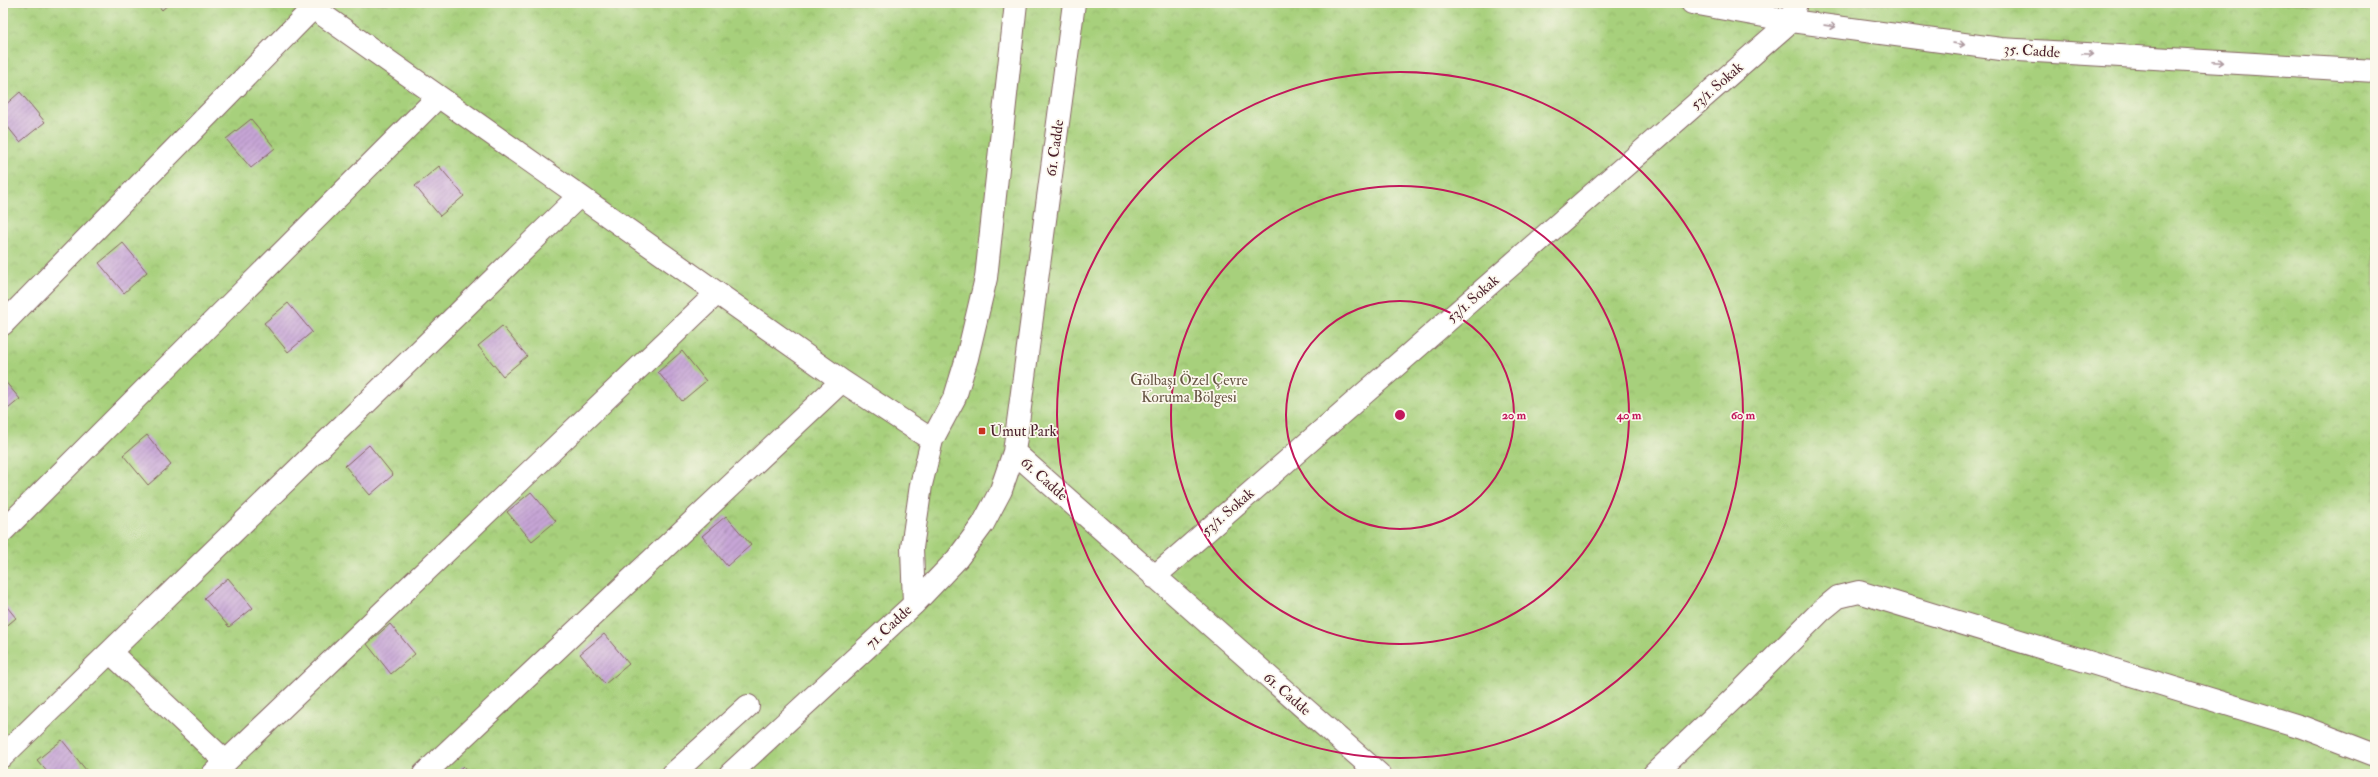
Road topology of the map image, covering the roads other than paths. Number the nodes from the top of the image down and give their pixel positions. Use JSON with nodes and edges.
{"nodes":[{"id":1,"x":1016,"y":3,"type":"edge"},
{"id":2,"x":1074,"y":3,"type":"edge"},
{"id":3,"x":1692,"y":3,"type":"edge"},
{"id":4,"x":309,"y":6,"type":"edge"},
{"id":5,"x":1794,"y":12,"type":"edge"},
{"id":6,"x":2375,"y":71,"type":"edge"},
{"id":7,"x":438,"y":97,"type":"junction"},
{"id":8,"x":579,"y":196,"type":"junction"},
{"id":9,"x":717,"y":293,"type":"junction"},
{"id":10,"x":3,"y":324,"type":"edge"},
{"id":11,"x":842,"y":381,"type":"junction"},
{"id":12,"x":932,"y":440,"type":"junction"},
{"id":13,"x":1014,"y":452,"type":"junction"},
{"id":14,"x":3,"y":531,"type":"edge"},
{"id":15,"x":1154,"y":577,"type":"junction"},
{"id":16,"x":914,"y":604,"type":"junction"},
{"id":17,"x":110,"y":652,"type":"junction"},
{"id":18,"x":748,"y":706,"type":"dead end"},
{"id":19,"x":2375,"y":755,"type":"edge"},
{"id":20,"x":3,"y":756,"type":"edge"},
{"id":21,"x":220,"y":768,"type":"edge"},
{"id":22,"x":424,"y":774,"type":"edge"},
{"id":23,"x":673,"y":774,"type":"edge"},
{"id":24,"x":730,"y":774,"type":"edge"},
{"id":25,"x":1379,"y":774,"type":"edge"},
{"id":26,"x":1654,"y":774,"type":"edge"}],
"edges":[{"from":1,"to":12,"type":"street"},
{"from":2,"to":13,"type":"street","name":"61. Cadde"},
{"from":3,"to":5,"type":"street","name":"35. Cadde"},
{"from":4,"to":7,"type":"street"},
{"from":4,"to":10,"type":"street"},
{"from":5,"to":6,"type":"street","name":"35. Cadde","one_way":true},
{"from":5,"to":15,"type":"street","name":"53/1. Sokak"},
{"from":7,"to":8,"type":"street"},
{"from":7,"to":14,"type":"street"},
{"from":8,"to":9,"type":"street"},
{"from":8,"to":17,"type":"street"},
{"from":9,"to":11,"type":"street"},
{"from":9,"to":21,"type":"street"},
{"from":11,"to":12,"type":"street"},
{"from":11,"to":22,"type":"street"},
{"from":12,"to":16,"type":"street"},
{"from":13,"to":15,"type":"street","name":"61. Cadde"},
{"from":13,"to":16,"type":"street","name":"71. Cadde"},
{"from":15,"to":25,"type":"street","name":"61. Cadde"},
{"from":16,"to":24,"type":"street","name":"71. Cadde"},
{"from":17,"to":20,"type":"street"},
{"from":17,"to":21,"type":"street"},
{"from":18,"to":23,"type":"street"},
{"from":19,"to":26,"type":"street"}]}
